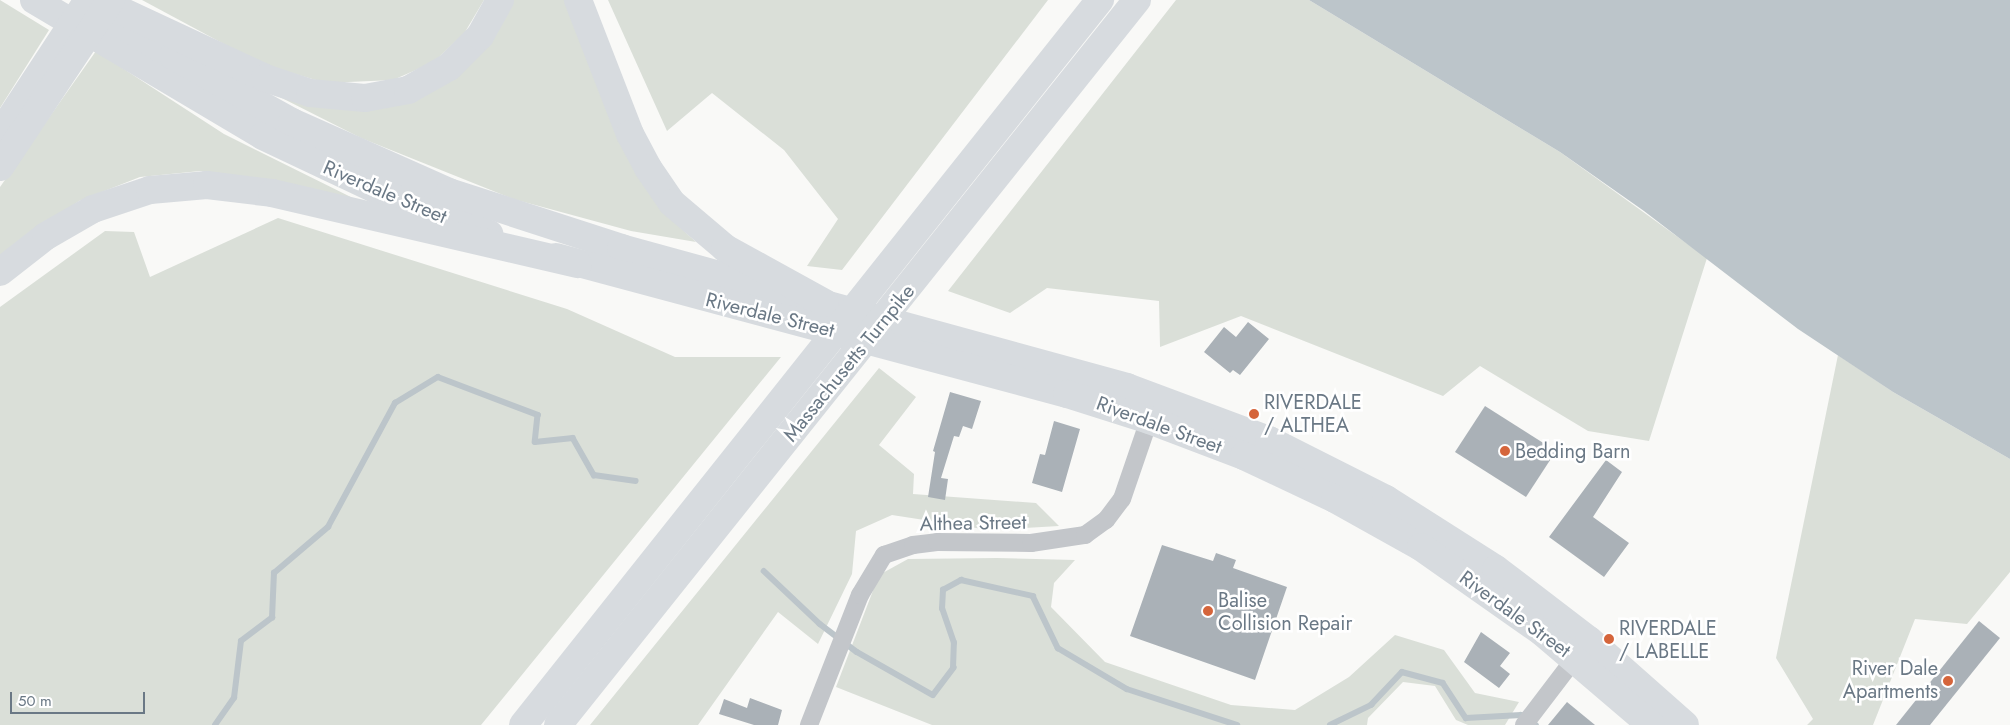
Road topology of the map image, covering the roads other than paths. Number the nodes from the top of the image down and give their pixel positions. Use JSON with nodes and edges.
{"nodes":[{"id":1,"x":34,"y":0,"type":"edge"},
{"id":2,"x":84,"y":0,"type":"edge"},
{"id":3,"x":88,"y":0,"type":"edge"},
{"id":4,"x":98,"y":0,"type":"edge"},
{"id":5,"x":111,"y":0,"type":"edge"},
{"id":6,"x":500,"y":0,"type":"edge"},
{"id":7,"x":578,"y":0,"type":"edge"},
{"id":8,"x":1100,"y":0,"type":"edge"},
{"id":9,"x":1138,"y":0,"type":"edge"},
{"id":10,"x":56,"y":67,"type":"junction"},
{"id":11,"x":0,"y":134,"type":"edge"},
{"id":12,"x":0,"y":167,"type":"edge"},
{"id":13,"x":578,"y":264,"type":"junction"},
{"id":14,"x":0,"y":272,"type":"edge"},
{"id":15,"x":825,"y":303,"type":"junction"},
{"id":16,"x":1150,"y":420,"type":"junction"},
{"id":17,"x":1575,"y":658,"type":"junction"},
{"id":18,"x":523,"y":725,"type":"edge"},
{"id":19,"x":558,"y":725,"type":"edge"},
{"id":20,"x":809,"y":725,"type":"edge"},
{"id":21,"x":1524,"y":725,"type":"edge"},
{"id":22,"x":1651,"y":725,"type":"edge"},
{"id":23,"x":1685,"y":725,"type":"edge"}],
"edges":[{"from":1,"to":13,"type":"main road","name":"Riverdale Street"},
{"from":2,"to":15,"type":"main road","name":"Riverdale Street"},
{"from":3,"to":10,"type":"main road"},
{"from":4,"to":6,"type":"main road"},
{"from":5,"to":10,"type":"main road"},
{"from":7,"to":15,"type":"main road"},
{"from":8,"to":18,"type":"main road","name":"Massachusetts Turnpike"},
{"from":9,"to":19,"type":"main road","name":"Massachusetts Turnpike"},
{"from":10,"to":11,"type":"main road"},
{"from":10,"to":12,"type":"main road"},
{"from":13,"to":14,"type":"main road"},
{"from":13,"to":16,"type":"main road","name":"Riverdale Street"},
{"from":15,"to":23,"type":"main road","name":"Riverdale Street"},
{"from":16,"to":17,"type":"main road","name":"Riverdale Street"},
{"from":16,"to":20,"type":"street","name":"Althea Street"},
{"from":17,"to":21,"type":"street"},
{"from":17,"to":22,"type":"main road","name":"Riverdale Street"}]}
